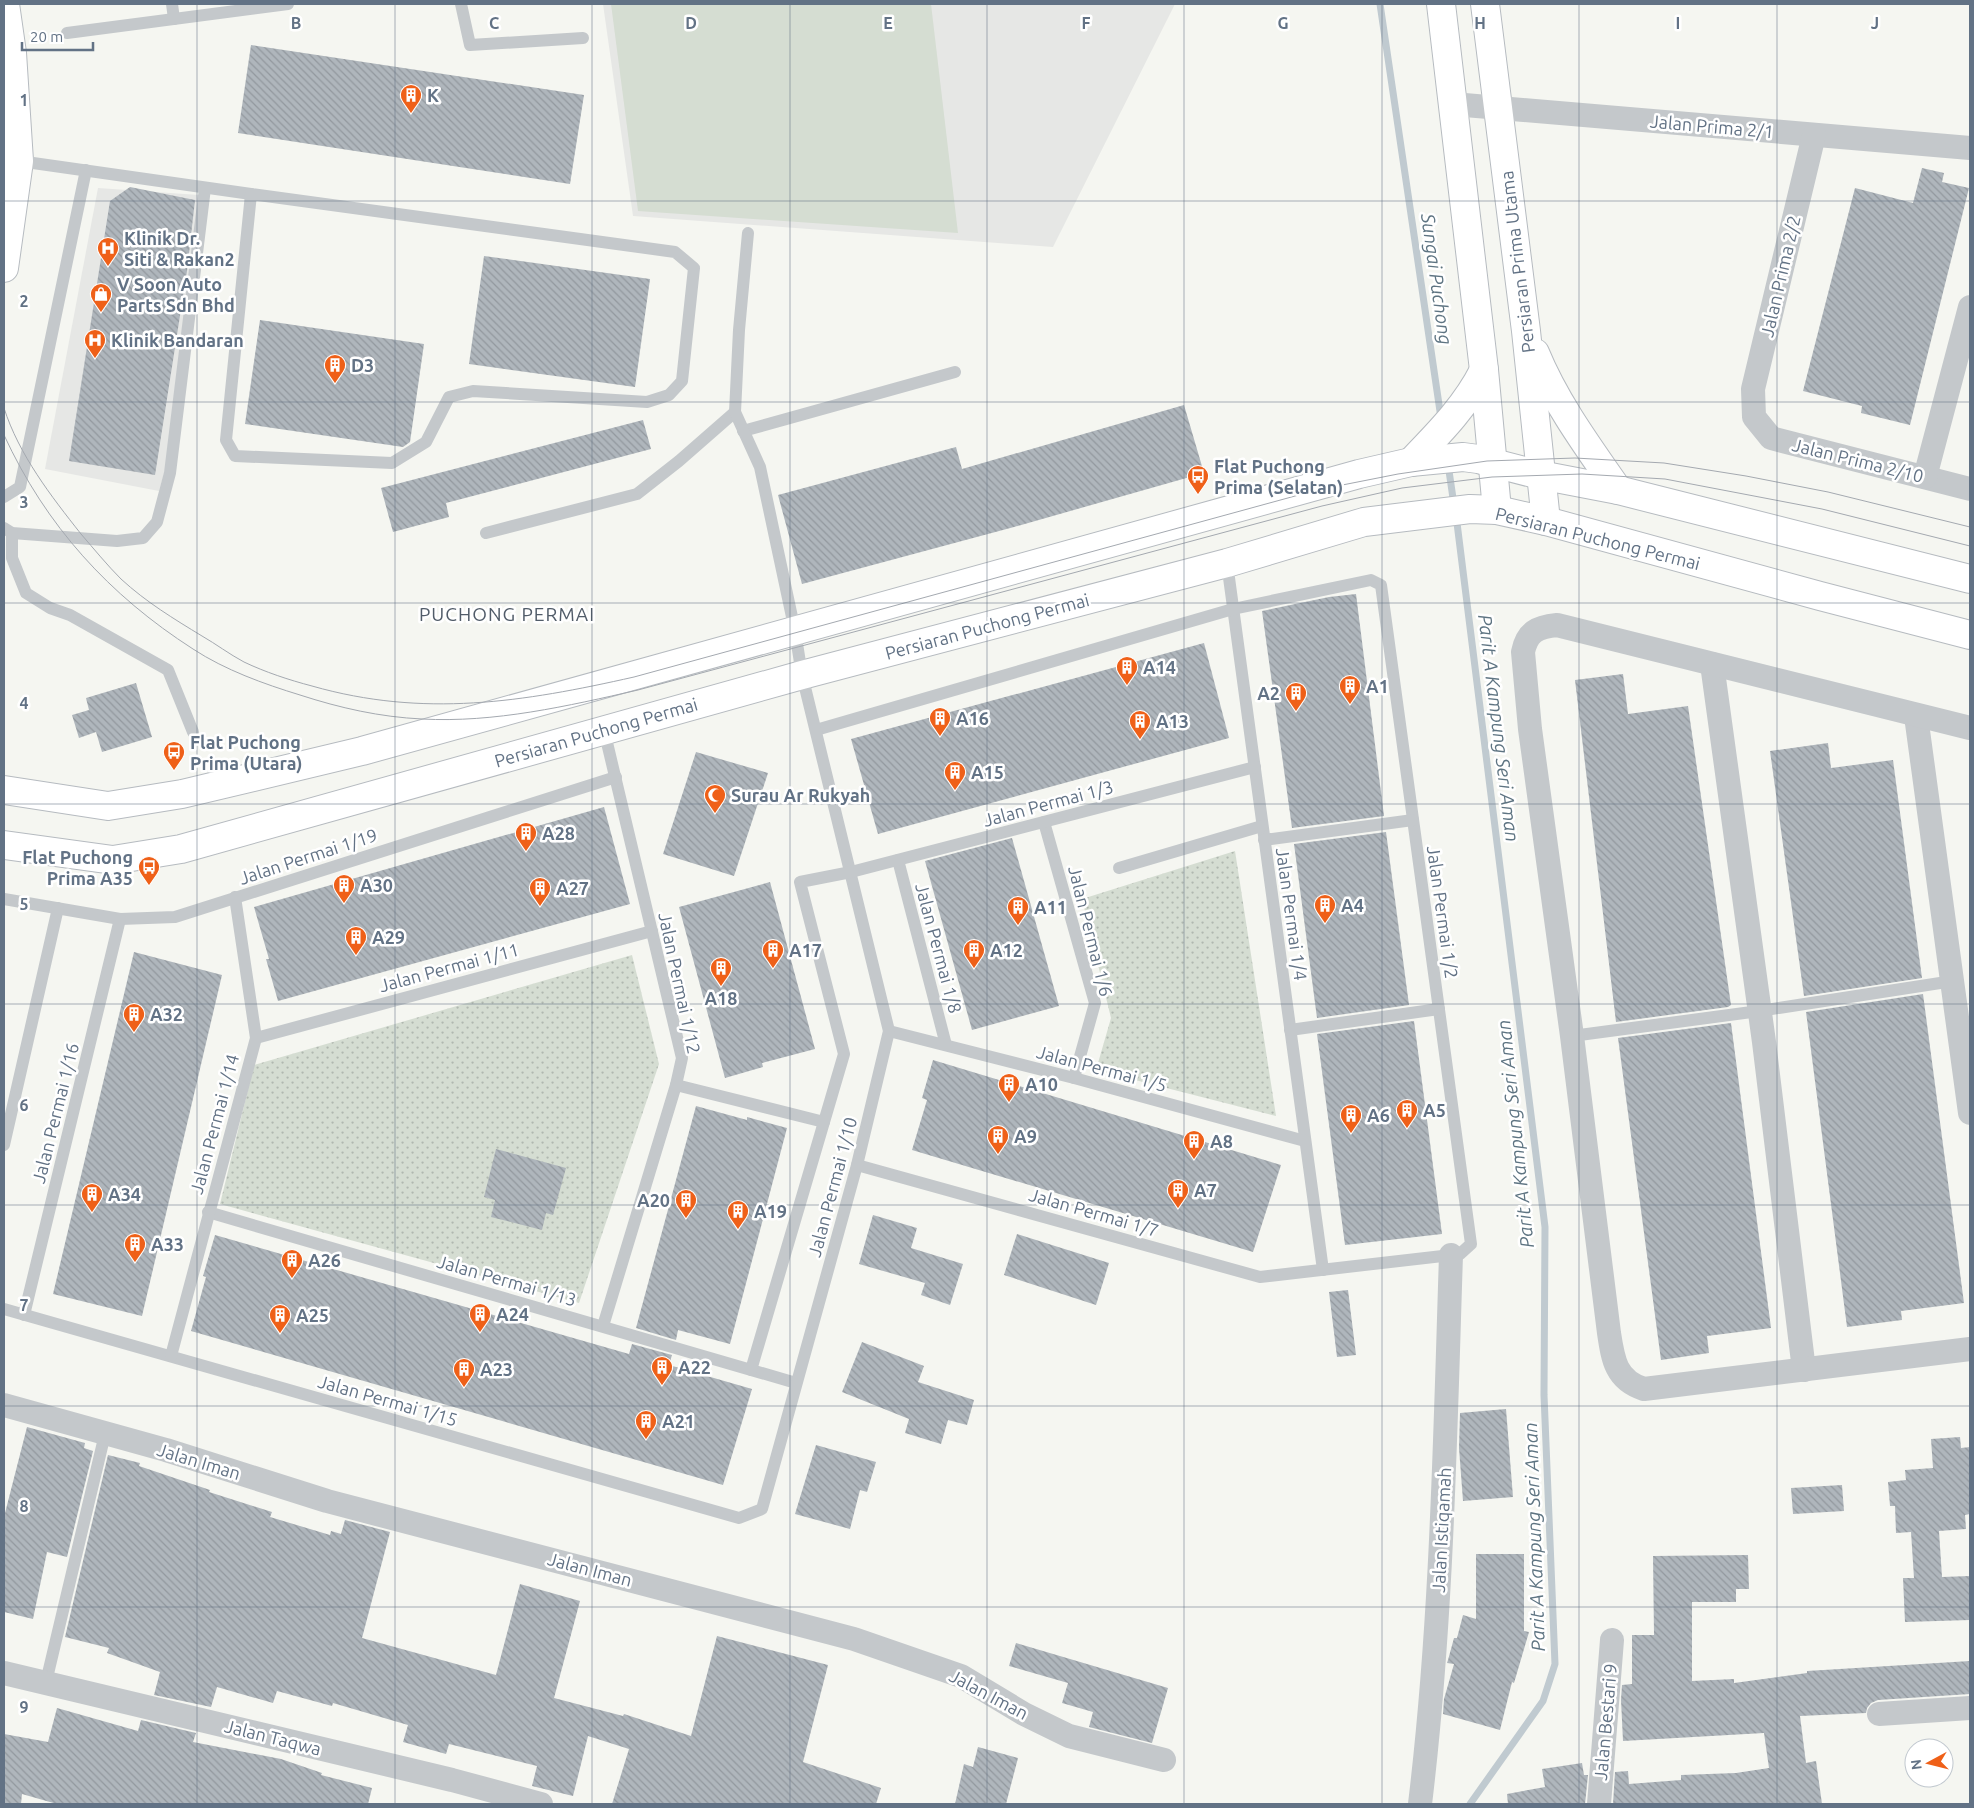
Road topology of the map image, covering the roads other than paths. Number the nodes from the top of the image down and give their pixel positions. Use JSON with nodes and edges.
{"nodes":[{"id":1,"x":6,"y":4,"type":"edge"},
{"id":2,"x":172,"y":4,"type":"edge"},
{"id":3,"x":288,"y":4,"type":"edge"},
{"id":4,"x":461,"y":4,"type":"edge"},
{"id":5,"x":1441,"y":4,"type":"edge"},
{"id":6,"x":1485,"y":4,"type":"edge"},
{"id":7,"x":234,"y":7,"type":"edge"},
{"id":8,"x":174,"y":19,"type":"junction"},
{"id":9,"x":67,"y":33,"type":"dead end"},
{"id":10,"x":584,"y":38,"type":"dead end"},
{"id":11,"x":1453,"y":104,"type":"junction"},
{"id":12,"x":1498,"y":108,"type":"junction"},
{"id":13,"x":1814,"y":135,"type":"junction"},
{"id":14,"x":1970,"y":148,"type":"edge"},
{"id":15,"x":19,"y":161,"type":"junction"},
{"id":16,"x":86,"y":170,"type":"junction"},
{"id":17,"x":205,"y":188,"type":"junction"},
{"id":18,"x":251,"y":194,"type":"junction"},
{"id":19,"x":748,"y":234,"type":"dead end"},
{"id":20,"x":4,"y":268,"type":"edge"},
{"id":21,"x":1970,"y":307,"type":"edge"},
{"id":22,"x":1526,"y":331,"type":"junction"},
{"id":23,"x":1484,"y":370,"type":"junction"},
{"id":24,"x":955,"y":372,"type":"dead end"},
{"id":25,"x":735,"y":412,"type":"junction"},
{"id":26,"x":1754,"y":417,"type":"joint"},
{"id":27,"x":744,"y":431,"type":"junction"},
{"id":28,"x":1411,"y":462,"type":"junction"},
{"id":29,"x":1493,"y":463,"type":"junction"},
{"id":30,"x":1540,"y":475,"type":"junction"},
{"id":31,"x":1925,"y":477,"type":"junction"},
{"id":32,"x":1970,"y":489,"type":"edge"},
{"id":33,"x":1618,"y":490,"type":"junction"},
{"id":34,"x":4,"y":497,"type":"edge"},
{"id":35,"x":1497,"y":510,"type":"junction"},
{"id":36,"x":1546,"y":521,"type":"junction"},
{"id":37,"x":8,"y":530,"type":"edge"},
{"id":38,"x":486,"y":533,"type":"dead end"},
{"id":39,"x":1227,"y":563,"type":"junction"},
{"id":40,"x":1970,"y":580,"type":"edge"},
{"id":41,"x":1233,"y":609,"type":"junction"},
{"id":42,"x":795,"y":631,"type":"junction"},
{"id":43,"x":1970,"y":635,"type":"edge"},
{"id":44,"x":1712,"y":664,"type":"junction"},
{"id":45,"x":802,"y":675,"type":"junction"},
{"id":46,"x":1916,"y":716,"type":"junction"},
{"id":47,"x":1970,"y":728,"type":"edge"},
{"id":48,"x":604,"y":730,"type":"junction"},
{"id":49,"x":816,"y":730,"type":"junction"},
{"id":50,"x":193,"y":732,"type":"dead end"},
{"id":51,"x":1254,"y":767,"type":"junction"},
{"id":52,"x":616,"y":777,"type":"junction"},
{"id":53,"x":4,"y":790,"type":"edge"},
{"id":54,"x":1413,"y":820,"type":"junction"},
{"id":55,"x":1044,"y":822,"type":"junction"},
{"id":56,"x":1262,"y":826,"type":"junction"},
{"id":57,"x":1264,"y":840,"type":"junction"},
{"id":58,"x":4,"y":845,"type":"edge"},
{"id":59,"x":898,"y":860,"type":"junction"},
{"id":60,"x":1119,"y":868,"type":"dead end"},
{"id":61,"x":851,"y":872,"type":"junction"},
{"id":62,"x":236,"y":897,"type":"junction"},
{"id":63,"x":4,"y":899,"type":"edge"},
{"id":64,"x":58,"y":908,"type":"junction"},
{"id":65,"x":120,"y":919,"type":"junction"},
{"id":66,"x":652,"y":931,"type":"junction"},
{"id":67,"x":1953,"y":981,"type":"junction"},
{"id":68,"x":1439,"y":1009,"type":"junction"},
{"id":69,"x":1759,"y":1012,"type":"junction"},
{"id":70,"x":1290,"y":1030,"type":"junction"},
{"id":71,"x":889,"y":1031,"type":"junction"},
{"id":72,"x":1572,"y":1036,"type":"junction"},
{"id":73,"x":256,"y":1038,"type":"junction"},
{"id":74,"x":946,"y":1045,"type":"junction"},
{"id":75,"x":1074,"y":1078,"type":"junction"},
{"id":76,"x":676,"y":1085,"type":"junction"},
{"id":77,"x":1969,"y":1098,"type":"edge"},
{"id":78,"x":824,"y":1122,"type":"junction"},
{"id":79,"x":1305,"y":1141,"type":"junction"},
{"id":80,"x":4,"y":1145,"type":"edge"},
{"id":81,"x":857,"y":1164,"type":"junction"},
{"id":82,"x":208,"y":1212,"type":"junction"},
{"id":83,"x":1451,"y":1255,"type":"junction"},
{"id":84,"x":1323,"y":1270,"type":"junction"},
{"id":85,"x":4,"y":1309,"type":"edge"},
{"id":86,"x":24,"y":1315,"type":"junction"},
{"id":87,"x":603,"y":1326,"type":"junction"},
{"id":88,"x":1970,"y":1349,"type":"edge"},
{"id":89,"x":171,"y":1356,"type":"junction"},
{"id":90,"x":751,"y":1370,"type":"junction"},
{"id":91,"x":1804,"y":1370,"type":"junction"},
{"id":92,"x":796,"y":1383,"type":"junction"},
{"id":93,"x":4,"y":1405,"type":"edge"},
{"id":94,"x":105,"y":1434,"type":"junction"},
{"id":95,"x":762,"y":1509,"type":"joint"},
{"id":96,"x":1612,"y":1640,"type":"dead end"},
{"id":97,"x":4,"y":1673,"type":"edge"},
{"id":98,"x":46,"y":1682,"type":"junction"},
{"id":99,"x":1970,"y":1708,"type":"edge"},
{"id":100,"x":1879,"y":1714,"type":"dead end"},
{"id":101,"x":1164,"y":1760,"type":"dead end"},
{"id":102,"x":542,"y":1804,"type":"edge"},
{"id":103,"x":1420,"y":1804,"type":"edge"},
{"id":104,"x":1599,"y":1804,"type":"edge"}],
"edges":[{"from":1,"to":15,"type":"main road"},
{"from":2,"to":8,"type":"lane"},
{"from":3,"to":7,"type":"lane"},
{"from":4,"to":10,"type":"lane"},
{"from":5,"to":11,"type":"main road"},
{"from":6,"to":12,"type":"main road","name":"Persiaran Prima Utama"},
{"from":7,"to":8,"type":"lane"},
{"from":8,"to":9,"type":"lane"},
{"from":11,"to":12,"type":"street","name":"Jalan Prima 2/1"},
{"from":11,"to":23,"type":"main road"},
{"from":12,"to":13,"type":"street","name":"Jalan Prima 2/1"},
{"from":12,"to":22,"type":"main road","name":"Persiaran Prima Utama"},
{"from":13,"to":14,"type":"street","name":"Jalan Prima 2/1"},
{"from":13,"to":26,"type":"street","name":"Jalan Prima 2/2"},
{"from":15,"to":16,"type":"lane"},
{"from":15,"to":20,"type":"main road"},
{"from":16,"to":17,"type":"lane"},
{"from":16,"to":34,"type":"lane"},
{"from":17,"to":18,"type":"lane"},
{"from":17,"to":37,"type":"lane"},
{"from":18,"to":18,"type":"lane"},
{"from":19,"to":25,"type":"lane"},
{"from":21,"to":31,"type":"street"},
{"from":22,"to":30,"type":"main road","name":"Persiaran Prima Utama"},
{"from":22,"to":33,"type":"main road"},
{"from":23,"to":28,"type":"main road"},
{"from":23,"to":29,"type":"main road"},
{"from":24,"to":27,"type":"lane"},
{"from":25,"to":27,"type":"lane","name":"Jalan Permai 1/10"},
{"from":25,"to":38,"type":"lane"},
{"from":26,"to":31,"type":"street","name":"Jalan Prima 2/10"},
{"from":27,"to":42,"type":"lane","name":"Jalan Permai 1/10"},
{"from":28,"to":29,"type":"main road"},
{"from":28,"to":42,"type":"main road"},
{"from":29,"to":30,"type":"main road"},
{"from":29,"to":35,"type":"main road"},
{"from":30,"to":33,"type":"main road"},
{"from":30,"to":36,"type":"main road","name":"Persiaran Prima Utama"},
{"from":31,"to":32,"type":"street","name":"Jalan Prima 2/10"},
{"from":33,"to":40,"type":"main road"},
{"from":35,"to":36,"type":"main road","name":"Persiaran Puchong Permai"},
{"from":35,"to":39,"type":"main road","name":"Persiaran Puchong Permai"},
{"from":36,"to":43,"type":"main road","name":"Persiaran Puchong Permai"},
{"from":37,"to":50,"type":"lane"},
{"from":39,"to":41,"type":"lane","name":"Jalan Permai 1/4"},
{"from":39,"to":45,"type":"main road","name":"Persiaran Puchong Permai"},
{"from":41,"to":49,"type":"lane"},
{"from":41,"to":51,"type":"lane","name":"Jalan Permai 1/4"},
{"from":41,"to":54,"type":"lane","name":"Jalan Permai 1/2"},
{"from":42,"to":45,"type":"lane","name":"Jalan Permai 1/10"},
{"from":42,"to":53,"type":"main road"},
{"from":44,"to":46,"type":"street"},
{"from":44,"to":69,"type":"street"},
{"from":44,"to":72,"type":"street"},
{"from":45,"to":48,"type":"main road","name":"Persiaran Puchong Permai"},
{"from":45,"to":49,"type":"lane","name":"Jalan Permai 1/10"},
{"from":46,"to":47,"type":"street"},
{"from":46,"to":67,"type":"street"},
{"from":48,"to":52,"type":"lane","name":"Jalan Permai 1/12"},
{"from":48,"to":58,"type":"main road","name":"Persiaran Puchong Permai"},
{"from":49,"to":61,"type":"lane","name":"Jalan Permai 1/10"},
{"from":51,"to":55,"type":"lane","name":"Jalan Permai 1/3"},
{"from":51,"to":56,"type":"lane","name":"Jalan Permai 1/4"},
{"from":52,"to":62,"type":"lane","name":"Jalan Permai 1/19"},
{"from":52,"to":66,"type":"lane","name":"Jalan Permai 1/12"},
{"from":54,"to":57,"type":"lane"},
{"from":54,"to":68,"type":"lane","name":"Jalan Permai 1/2"},
{"from":55,"to":59,"type":"lane","name":"Jalan Permai 1/3"},
{"from":55,"to":75,"type":"lane","name":"Jalan Permai 1/6"},
{"from":56,"to":57,"type":"lane","name":"Jalan Permai 1/4"},
{"from":56,"to":60,"type":"lane"},
{"from":57,"to":70,"type":"lane","name":"Jalan Permai 1/4"},
{"from":59,"to":61,"type":"lane","name":"Jalan Permai 1/3"},
{"from":59,"to":74,"type":"lane","name":"Jalan Permai 1/8"},
{"from":61,"to":71,"type":"lane","name":"Jalan Permai 1/10"},
{"from":61,"to":78,"type":"lane","name":"Jalan Permai 1/10"},
{"from":62,"to":65,"type":"lane","name":"Jalan Permai 1/19"},
{"from":62,"to":73,"type":"lane","name":"Jalan Permai 1/14"},
{"from":63,"to":64,"type":"lane","name":"Jalan Permai 1/19"},
{"from":64,"to":65,"type":"lane","name":"Jalan Permai 1/19"},
{"from":64,"to":80,"type":"lane"},
{"from":65,"to":86,"type":"lane","name":"Jalan Permai 1/16"},
{"from":66,"to":73,"type":"lane","name":"Jalan Permai 1/11"},
{"from":66,"to":76,"type":"lane","name":"Jalan Permai 1/12"},
{"from":67,"to":69,"type":"lane"},
{"from":67,"to":77,"type":"street"},
{"from":68,"to":70,"type":"lane"},
{"from":68,"to":83,"type":"lane","name":"Jalan Permai 1/2"},
{"from":69,"to":72,"type":"lane"},
{"from":69,"to":91,"type":"street"},
{"from":70,"to":79,"type":"lane","name":"Jalan Permai 1/4"},
{"from":71,"to":74,"type":"lane","name":"Jalan Permai 1/5"},
{"from":71,"to":81,"type":"lane","name":"Jalan Permai 1/10"},
{"from":72,"to":91,"type":"street"},
{"from":73,"to":82,"type":"lane","name":"Jalan Permai 1/14"},
{"from":74,"to":75,"type":"lane","name":"Jalan Permai 1/5"},
{"from":75,"to":79,"type":"lane","name":"Jalan Permai 1/5"},
{"from":76,"to":78,"type":"lane"},
{"from":76,"to":87,"type":"lane","name":"Jalan Permai 1/12"},
{"from":78,"to":90,"type":"lane","name":"Jalan Permai 1/10"},
{"from":79,"to":84,"type":"lane","name":"Jalan Permai 1/4"},
{"from":81,"to":84,"type":"lane","name":"Jalan Permai 1/7"},
{"from":81,"to":92,"type":"lane","name":"Jalan Permai 1/10"},
{"from":82,"to":87,"type":"lane","name":"Jalan Permai 1/13"},
{"from":82,"to":89,"type":"lane","name":"Jalan Permai 1/14"},
{"from":83,"to":84,"type":"lane","name":"Jalan Permai 1/2"},
{"from":83,"to":103,"type":"street","name":"Jalan Istiqamah"},
{"from":85,"to":86,"type":"lane","name":"Jalan Permai 1/15"},
{"from":86,"to":89,"type":"lane","name":"Jalan Permai 1/15"},
{"from":87,"to":90,"type":"lane","name":"Jalan Permai 1/13"},
{"from":88,"to":91,"type":"street"},
{"from":89,"to":95,"type":"lane","name":"Jalan Permai 1/15"},
{"from":90,"to":92,"type":"lane","name":"Jalan Permai 1/13"},
{"from":92,"to":95,"type":"lane","name":"Jalan Permai 1/10"},
{"from":93,"to":94,"type":"street","name":"Jalan Iman"},
{"from":94,"to":98,"type":"lane"},
{"from":94,"to":101,"type":"street","name":"Jalan Iman"},
{"from":96,"to":104,"type":"street","name":"Jalan Bestari 9"},
{"from":97,"to":98,"type":"street","name":"Jalan Taqwa"},
{"from":98,"to":102,"type":"street","name":"Jalan Taqwa"},
{"from":99,"to":100,"type":"street"}]}
